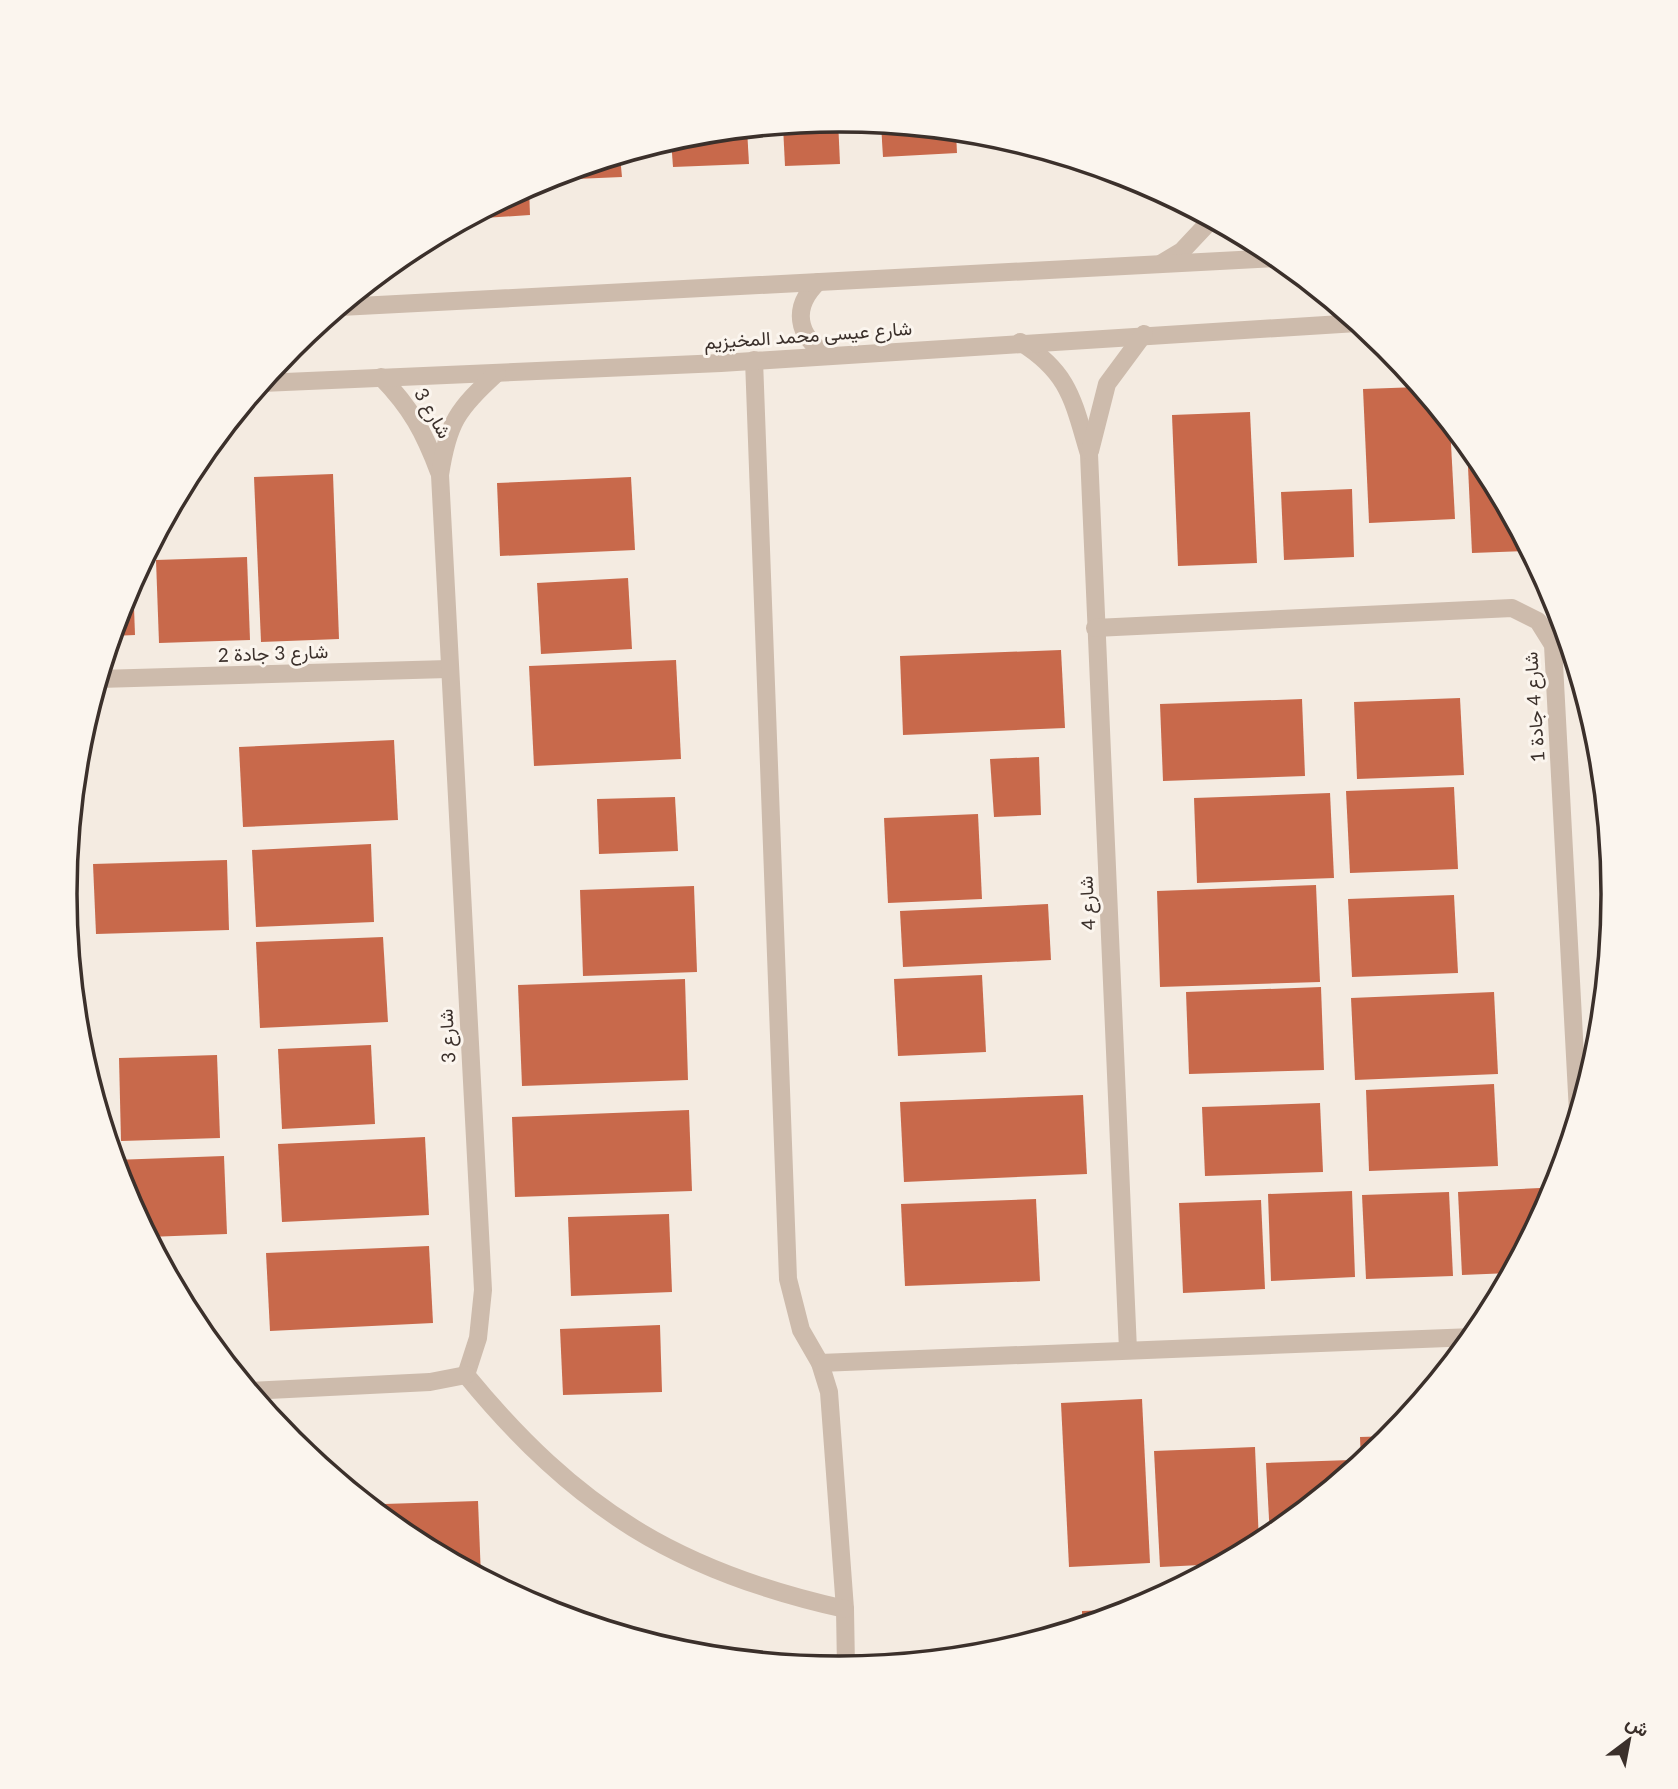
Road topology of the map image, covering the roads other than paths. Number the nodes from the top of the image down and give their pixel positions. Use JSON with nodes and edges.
{"nodes":[{"id":1,"x":1205,"y":227,"type":"edge"},
{"id":2,"x":1259,"y":259,"type":"edge"},
{"id":3,"x":1161,"y":264,"type":"junction"},
{"id":4,"x":818,"y":282,"type":"junction"},
{"id":5,"x":356,"y":306,"type":"edge"},
{"id":6,"x":1343,"y":324,"type":"edge"},
{"id":7,"x":1144,"y":334,"type":"junction"},
{"id":8,"x":1020,"y":342,"type":"junction"},
{"id":9,"x":827,"y":354,"type":"junction"},
{"id":10,"x":754,"y":360,"type":"junction"},
{"id":11,"x":497,"y":373,"type":"junction"},
{"id":12,"x":382,"y":377,"type":"junction"},
{"id":13,"x":275,"y":382,"type":"edge"},
{"id":14,"x":1089,"y":454,"type":"junction"},
{"id":15,"x":440,"y":475,"type":"junction"},
{"id":16,"x":1095,"y":628,"type":"junction"},
{"id":17,"x":448,"y":669,"type":"junction"},
{"id":18,"x":108,"y":679,"type":"edge"},
{"id":19,"x":1577,"y":1085,"type":"edge"},
{"id":20,"x":1459,"y":1338,"type":"edge"},
{"id":21,"x":1128,"y":1350,"type":"junction"},
{"id":22,"x":820,"y":1363,"type":"junction"},
{"id":23,"x":466,"y":1375,"type":"junction"},
{"id":24,"x":261,"y":1390,"type":"edge"},
{"id":25,"x":845,"y":1609,"type":"junction"},
{"id":26,"x":846,"y":1657,"type":"edge"}],
"edges":[{"from":1,"to":3,"type":"street"},
{"from":2,"to":3,"type":"street"},
{"from":3,"to":4,"type":"street"},
{"from":4,"to":5,"type":"street"},
{"from":4,"to":9,"type":"street"},
{"from":6,"to":7,"type":"street","name":"شارع عيسى محمد المخيزيم"},
{"from":7,"to":8,"type":"street","name":"شارع عيسى محمد المخيزيم"},
{"from":7,"to":14,"type":"street","name":"شارع 4"},
{"from":8,"to":9,"type":"street","name":"شارع عيسى محمد المخيزيم"},
{"from":8,"to":14,"type":"street","name":"شارع 4"},
{"from":9,"to":10,"type":"street","name":"شارع عيسى محمد المخيزيم"},
{"from":10,"to":11,"type":"street","name":"شارع عيسى محمد المخيزيم"},
{"from":10,"to":22,"type":"street"},
{"from":11,"to":12,"type":"street","name":"شارع عيسى محمد المخيزيم"},
{"from":11,"to":15,"type":"street","name":"شارع 3"},
{"from":12,"to":13,"type":"street","name":"شارع عيسى محمد المخيزيم"},
{"from":12,"to":15,"type":"street","name":"شارع 3"},
{"from":14,"to":16,"type":"street","name":"شارع 4"},
{"from":15,"to":17,"type":"street","name":"شارع 3"},
{"from":16,"to":19,"type":"street","name":"شارع 4 جادة 1"},
{"from":16,"to":21,"type":"street","name":"شارع 4"},
{"from":17,"to":18,"type":"street","name":"شارع 3 جادة 2"},
{"from":17,"to":23,"type":"street","name":"شارع 3"},
{"from":20,"to":21,"type":"street"},
{"from":21,"to":22,"type":"street"},
{"from":22,"to":25,"type":"street"},
{"from":23,"to":24,"type":"street"},
{"from":23,"to":25,"type":"street"},
{"from":25,"to":26,"type":"street"}]}
